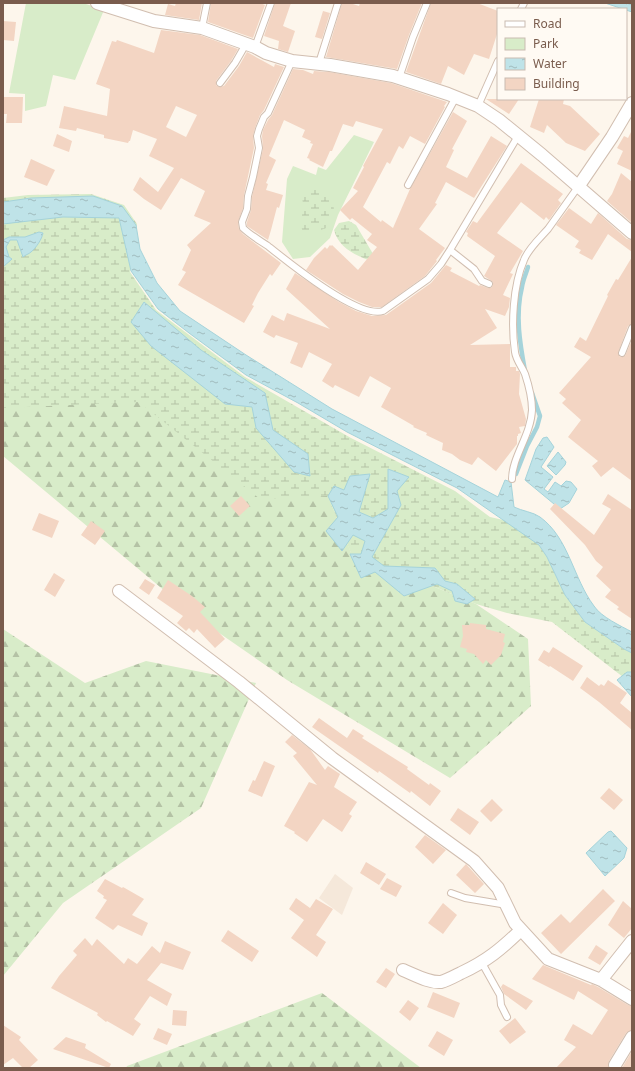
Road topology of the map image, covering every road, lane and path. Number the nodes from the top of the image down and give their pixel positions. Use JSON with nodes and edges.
{"nodes":[{"id":1,"x":97,"y":3,"type":"edge"},
{"id":2,"x":207,"y":3,"type":"edge"},
{"id":3,"x":271,"y":3,"type":"edge"},
{"id":4,"x":338,"y":3,"type":"edge"},
{"id":5,"x":427,"y":3,"type":"edge"},
{"id":6,"x":202,"y":28,"type":"junction"},
{"id":7,"x":251,"y":46,"type":"junction"},
{"id":8,"x":292,"y":62,"type":"junction"},
{"id":9,"x":319,"y":63,"type":"junction"},
{"id":10,"x":497,"y":63,"type":"edge"},
{"id":11,"x":399,"y":78,"type":"junction"},
{"id":12,"x":220,"y":83,"type":"dead end"},
{"id":13,"x":456,"y":97,"type":"junction"},
{"id":14,"x":632,"y":103,"type":"edge"},
{"id":15,"x":478,"y":106,"type":"junction"},
{"id":16,"x":518,"y":136,"type":"junction"},
{"id":17,"x":408,"y":185,"type":"dead end"},
{"id":18,"x":578,"y":187,"type":"junction"},
{"id":19,"x":632,"y":233,"type":"edge"},
{"id":20,"x":450,"y":250,"type":"junction"},
{"id":21,"x":490,"y":284,"type":"dead end"},
{"id":22,"x":632,"y":328,"type":"edge"},
{"id":23,"x":622,"y":353,"type":"dead end"},
{"id":24,"x":512,"y":479,"type":"dead end"},
{"id":25,"x":119,"y":591,"type":"dead end"},
{"id":26,"x":451,"y":893,"type":"dead end"},
{"id":27,"x":506,"y":905,"type":"junction"},
{"id":28,"x":521,"y":930,"type":"junction"},
{"id":29,"x":632,"y":941,"type":"edge"},
{"id":30,"x":482,"y":963,"type":"junction"},
{"id":31,"x":403,"y":970,"type":"dead end"},
{"id":32,"x":601,"y":980,"type":"junction"},
{"id":33,"x":632,"y":999,"type":"edge"},
{"id":34,"x":507,"y":1017,"type":"dead end"},
{"id":35,"x":632,"y":1037,"type":"edge"},
{"id":36,"x":615,"y":1065,"type":"dead end"}],
"edges":[{"from":1,"to":6,"type":"street"},
{"from":2,"to":6,"type":"lane"},
{"from":3,"to":7,"type":"lane"},
{"from":4,"to":9,"type":"lane"},
{"from":5,"to":11,"type":"lane"},
{"from":6,"to":7,"type":"street"},
{"from":7,"to":8,"type":"street"},
{"from":7,"to":12,"type":"lane"},
{"from":8,"to":9,"type":"street"},
{"from":8,"to":20,"type":"lane"},
{"from":9,"to":11,"type":"street"},
{"from":10,"to":15,"type":"lane"},
{"from":11,"to":13,"type":"street"},
{"from":13,"to":15,"type":"street"},
{"from":13,"to":17,"type":"lane"},
{"from":14,"to":18,"type":"street"},
{"from":15,"to":16,"type":"street"},
{"from":16,"to":18,"type":"street"},
{"from":16,"to":20,"type":"lane"},
{"from":18,"to":19,"type":"street"},
{"from":18,"to":24,"type":"lane"},
{"from":20,"to":21,"type":"lane"},
{"from":22,"to":23,"type":"lane"},
{"from":25,"to":27,"type":"street"},
{"from":26,"to":27,"type":"lane"},
{"from":27,"to":28,"type":"street"},
{"from":28,"to":30,"type":"street"},
{"from":28,"to":32,"type":"street"},
{"from":29,"to":32,"type":"street"},
{"from":30,"to":31,"type":"street"},
{"from":30,"to":34,"type":"lane"},
{"from":32,"to":33,"type":"street"},
{"from":35,"to":36,"type":"street"}]}
